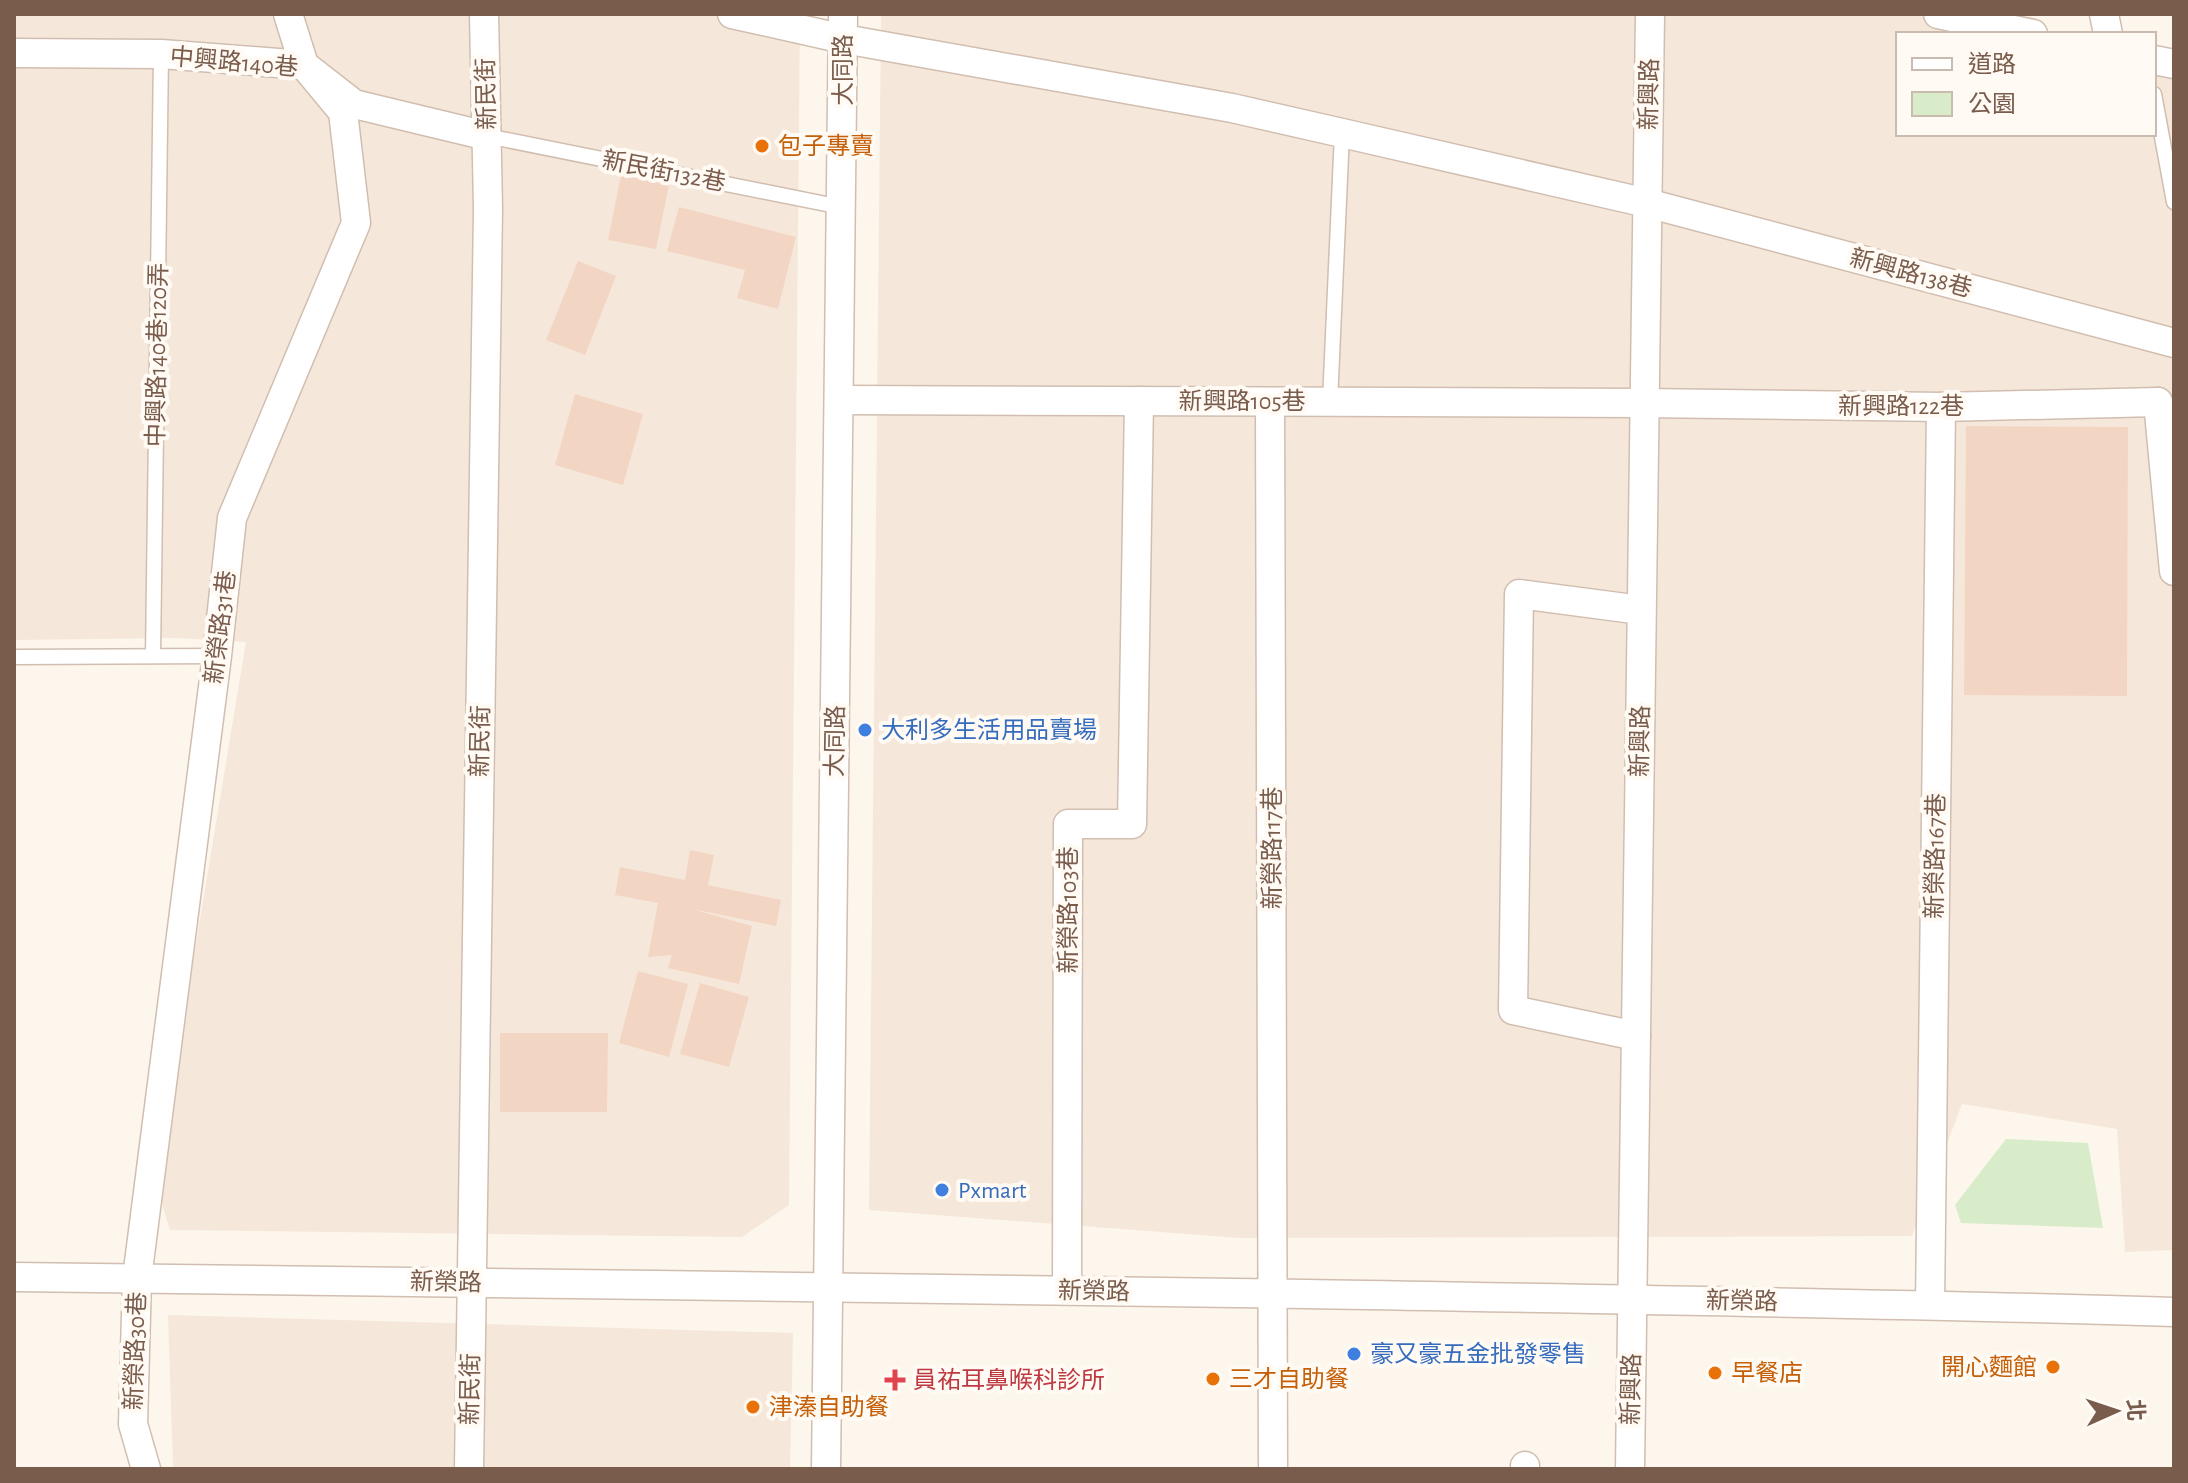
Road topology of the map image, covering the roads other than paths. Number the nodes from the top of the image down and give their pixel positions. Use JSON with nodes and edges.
{"nodes":[{"id":1,"x":288,"y":14,"type":"edge"},
{"id":2,"x":484,"y":14,"type":"edge"},
{"id":3,"x":732,"y":14,"type":"edge"},
{"id":4,"x":1650,"y":14,"type":"edge"},
{"id":5,"x":1938,"y":14,"type":"edge"},
{"id":6,"x":843,"y":27,"type":"edge"},
{"id":7,"x":2024,"y":32,"type":"edge"},
{"id":8,"x":14,"y":53,"type":"edge"},
{"id":9,"x":161,"y":54,"type":"junction"},
{"id":10,"x":304,"y":65,"type":"junction"},
{"id":11,"x":2156,"y":105,"type":"edge"},
{"id":12,"x":1342,"y":133,"type":"junction"},
{"id":13,"x":487,"y":136,"type":"junction"},
{"id":14,"x":2174,"y":202,"type":"edge"},
{"id":15,"x":1647,"y":203,"type":"junction"},
{"id":16,"x":841,"y":207,"type":"junction"},
{"id":17,"x":2174,"y":343,"type":"edge"},
{"id":18,"x":2166,"y":393,"type":"edge"},
{"id":19,"x":839,"y":400,"type":"junction"},
{"id":20,"x":1139,"y":401,"type":"junction"},
{"id":21,"x":1270,"y":402,"type":"junction"},
{"id":22,"x":1330,"y":402,"type":"junction"},
{"id":23,"x":1644,"y":403,"type":"junction"},
{"id":24,"x":1941,"y":407,"type":"junction"},
{"id":25,"x":2174,"y":571,"type":"edge"},
{"id":26,"x":1641,"y":610,"type":"junction"},
{"id":27,"x":153,"y":656,"type":"junction"},
{"id":28,"x":217,"y":656,"type":"junction"},
{"id":29,"x":14,"y":657,"type":"edge"},
{"id":30,"x":1636,"y":1036,"type":"junction"},
{"id":31,"x":14,"y":1277,"type":"edge"},
{"id":32,"x":137,"y":1278,"type":"junction"},
{"id":33,"x":472,"y":1282,"type":"junction"},
{"id":34,"x":827,"y":1286,"type":"junction"},
{"id":35,"x":1067,"y":1290,"type":"junction"},
{"id":36,"x":1273,"y":1294,"type":"junction"},
{"id":37,"x":1632,"y":1300,"type":"junction"},
{"id":38,"x":1930,"y":1305,"type":"junction"},
{"id":39,"x":2174,"y":1312,"type":"edge"},
{"id":40,"x":146,"y":1469,"type":"edge"},
{"id":41,"x":469,"y":1469,"type":"edge"},
{"id":42,"x":826,"y":1469,"type":"edge"},
{"id":43,"x":1273,"y":1469,"type":"edge"},
{"id":44,"x":1630,"y":1469,"type":"edge"}],
"edges":[{"from":1,"to":10,"type":"street","name":"新榮路31巷"},
{"from":2,"to":13,"type":"street","name":"新民街"},
{"from":3,"to":6,"type":"street","name":"新興路138巷"},
{"from":4,"to":15,"type":"street","name":"新興路"},
{"from":5,"to":7,"type":"street"},
{"from":6,"to":12,"type":"street","name":"新興路138巷"},
{"from":6,"to":16,"type":"street","name":"大同路"},
{"from":8,"to":9,"type":"street","name":"中興路140巷"},
{"from":9,"to":10,"type":"street","name":"中興路140巷"},
{"from":9,"to":27,"type":"lane","name":"中興路140巷120弄"},
{"from":10,"to":13,"type":"street","name":"中興路140巷"},
{"from":10,"to":28,"type":"street","name":"新榮路31巷"},
{"from":11,"to":14,"type":"lane"},
{"from":12,"to":15,"type":"street","name":"新興路138巷"},
{"from":12,"to":22,"type":"lane"},
{"from":13,"to":16,"type":"lane","name":"新民街132巷"},
{"from":13,"to":33,"type":"street","name":"新民街"},
{"from":15,"to":17,"type":"street","name":"新興路138巷"},
{"from":15,"to":23,"type":"street","name":"新興路"},
{"from":16,"to":19,"type":"street","name":"大同路"},
{"from":18,"to":24,"type":"street","name":"新興路122巷"},
{"from":18,"to":25,"type":"street"},
{"from":19,"to":20,"type":"street","name":"新興路105巷"},
{"from":19,"to":34,"type":"street","name":"大同路"},
{"from":20,"to":21,"type":"street","name":"新興路105巷"},
{"from":20,"to":35,"type":"street","name":"新榮路103巷"},
{"from":21,"to":22,"type":"street","name":"新興路105巷"},
{"from":21,"to":36,"type":"street","name":"新榮路117巷"},
{"from":22,"to":23,"type":"street","name":"新興路105巷"},
{"from":23,"to":24,"type":"street","name":"新興路122巷"},
{"from":23,"to":26,"type":"street","name":"新興路"},
{"from":24,"to":38,"type":"street","name":"新榮路167巷"},
{"from":26,"to":30,"type":"street","name":"新興路"},
{"from":26,"to":30,"type":"street"},
{"from":27,"to":28,"type":"lane"},
{"from":27,"to":29,"type":"lane"},
{"from":28,"to":32,"type":"street","name":"新榮路31巷"},
{"from":30,"to":37,"type":"street","name":"新興路"},
{"from":31,"to":32,"type":"street","name":"新榮路"},
{"from":32,"to":33,"type":"street","name":"新榮路"},
{"from":32,"to":40,"type":"street","name":"新榮路30巷"},
{"from":33,"to":34,"type":"street","name":"新榮路"},
{"from":33,"to":41,"type":"street","name":"新民街"},
{"from":34,"to":35,"type":"street","name":"新榮路"},
{"from":34,"to":42,"type":"street","name":"大同路"},
{"from":35,"to":36,"type":"street","name":"新榮路"},
{"from":36,"to":37,"type":"street","name":"新榮路"},
{"from":36,"to":43,"type":"street","name":"新榮路117巷"},
{"from":37,"to":38,"type":"street","name":"新榮路"},
{"from":37,"to":44,"type":"street","name":"新興路"},
{"from":38,"to":39,"type":"street","name":"新榮路"}]}
